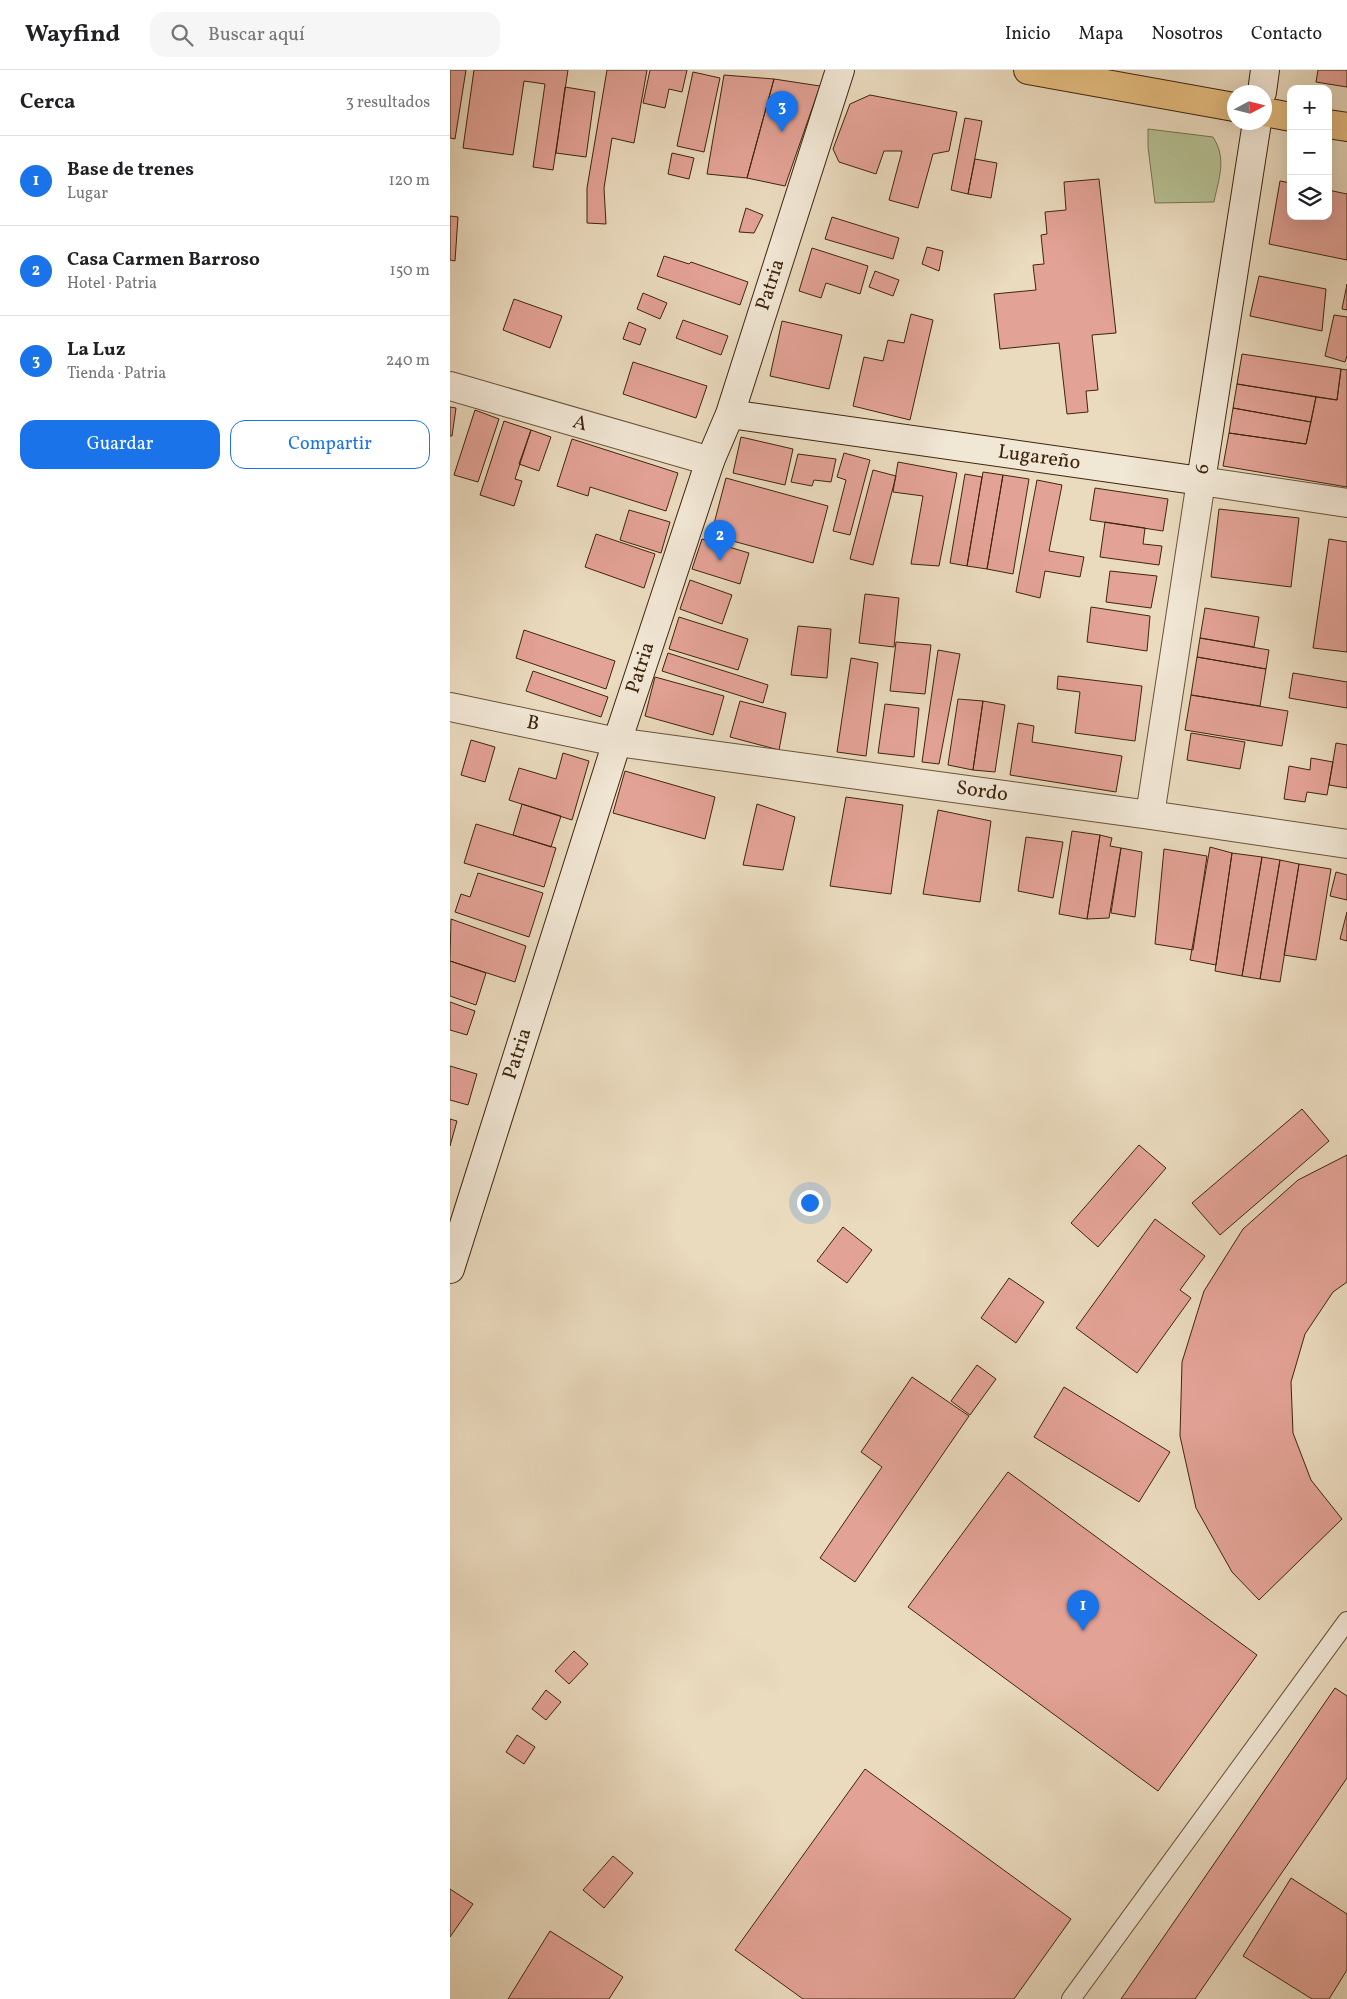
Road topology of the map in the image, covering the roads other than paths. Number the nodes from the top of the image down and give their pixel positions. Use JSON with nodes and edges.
{"nodes":[{"id":1,"x":840,"y":70,"type":"edge"},
{"id":2,"x":1028,"y":70,"type":"edge"},
{"id":3,"x":1265,"y":70,"type":"edge"},
{"id":4,"x":1263,"y":85,"type":"edge"},
{"id":5,"x":1227,"y":106,"type":"edge"},
{"id":6,"x":1272,"y":113,"type":"edge"},
{"id":7,"x":1287,"y":116,"type":"edge"},
{"id":8,"x":1332,"y":125,"type":"edge"},
{"id":9,"x":1347,"y":127,"type":"edge"},
{"id":10,"x":1256,"y":130,"type":"edge"},
{"id":11,"x":450,"y":386,"type":"edge"},
{"id":12,"x":730,"y":414,"type":"junction"},
{"id":13,"x":710,"y":461,"type":"junction"},
{"id":14,"x":1202,"y":481,"type":"junction"},
{"id":15,"x":1347,"y":503,"type":"edge"},
{"id":16,"x":450,"y":707,"type":"edge"},
{"id":17,"x":617,"y":742,"type":"junction"},
{"id":18,"x":1150,"y":815,"type":"junction"},
{"id":19,"x":1347,"y":844,"type":"edge"},
{"id":20,"x":450,"y":1269,"type":"edge"},
{"id":21,"x":1347,"y":1620,"type":"edge"},
{"id":22,"x":1071,"y":1999,"type":"edge"}],
"edges":[{"from":1,"to":12,"type":"street","name":"Patria"},
{"from":2,"to":5,"type":"main road"},
{"from":3,"to":4,"type":"street"},
{"from":6,"to":7,"type":"main road"},
{"from":8,"to":9,"type":"main road"},
{"from":10,"to":14,"type":"street","name":"6"},
{"from":11,"to":13,"type":"street","name":"A"},
{"from":12,"to":13,"type":"street","name":"Patria"},
{"from":12,"to":14,"type":"street","name":"Lugareño"},
{"from":13,"to":17,"type":"street","name":"Patria"},
{"from":14,"to":15,"type":"street","name":"Lugareño"},
{"from":14,"to":18,"type":"street","name":"6"},
{"from":16,"to":17,"type":"street","name":"B"},
{"from":17,"to":18,"type":"street","name":"Sordo"},
{"from":17,"to":20,"type":"street","name":"Patria"},
{"from":18,"to":19,"type":"street","name":"Sordo"},
{"from":21,"to":22,"type":"lane"}]}
